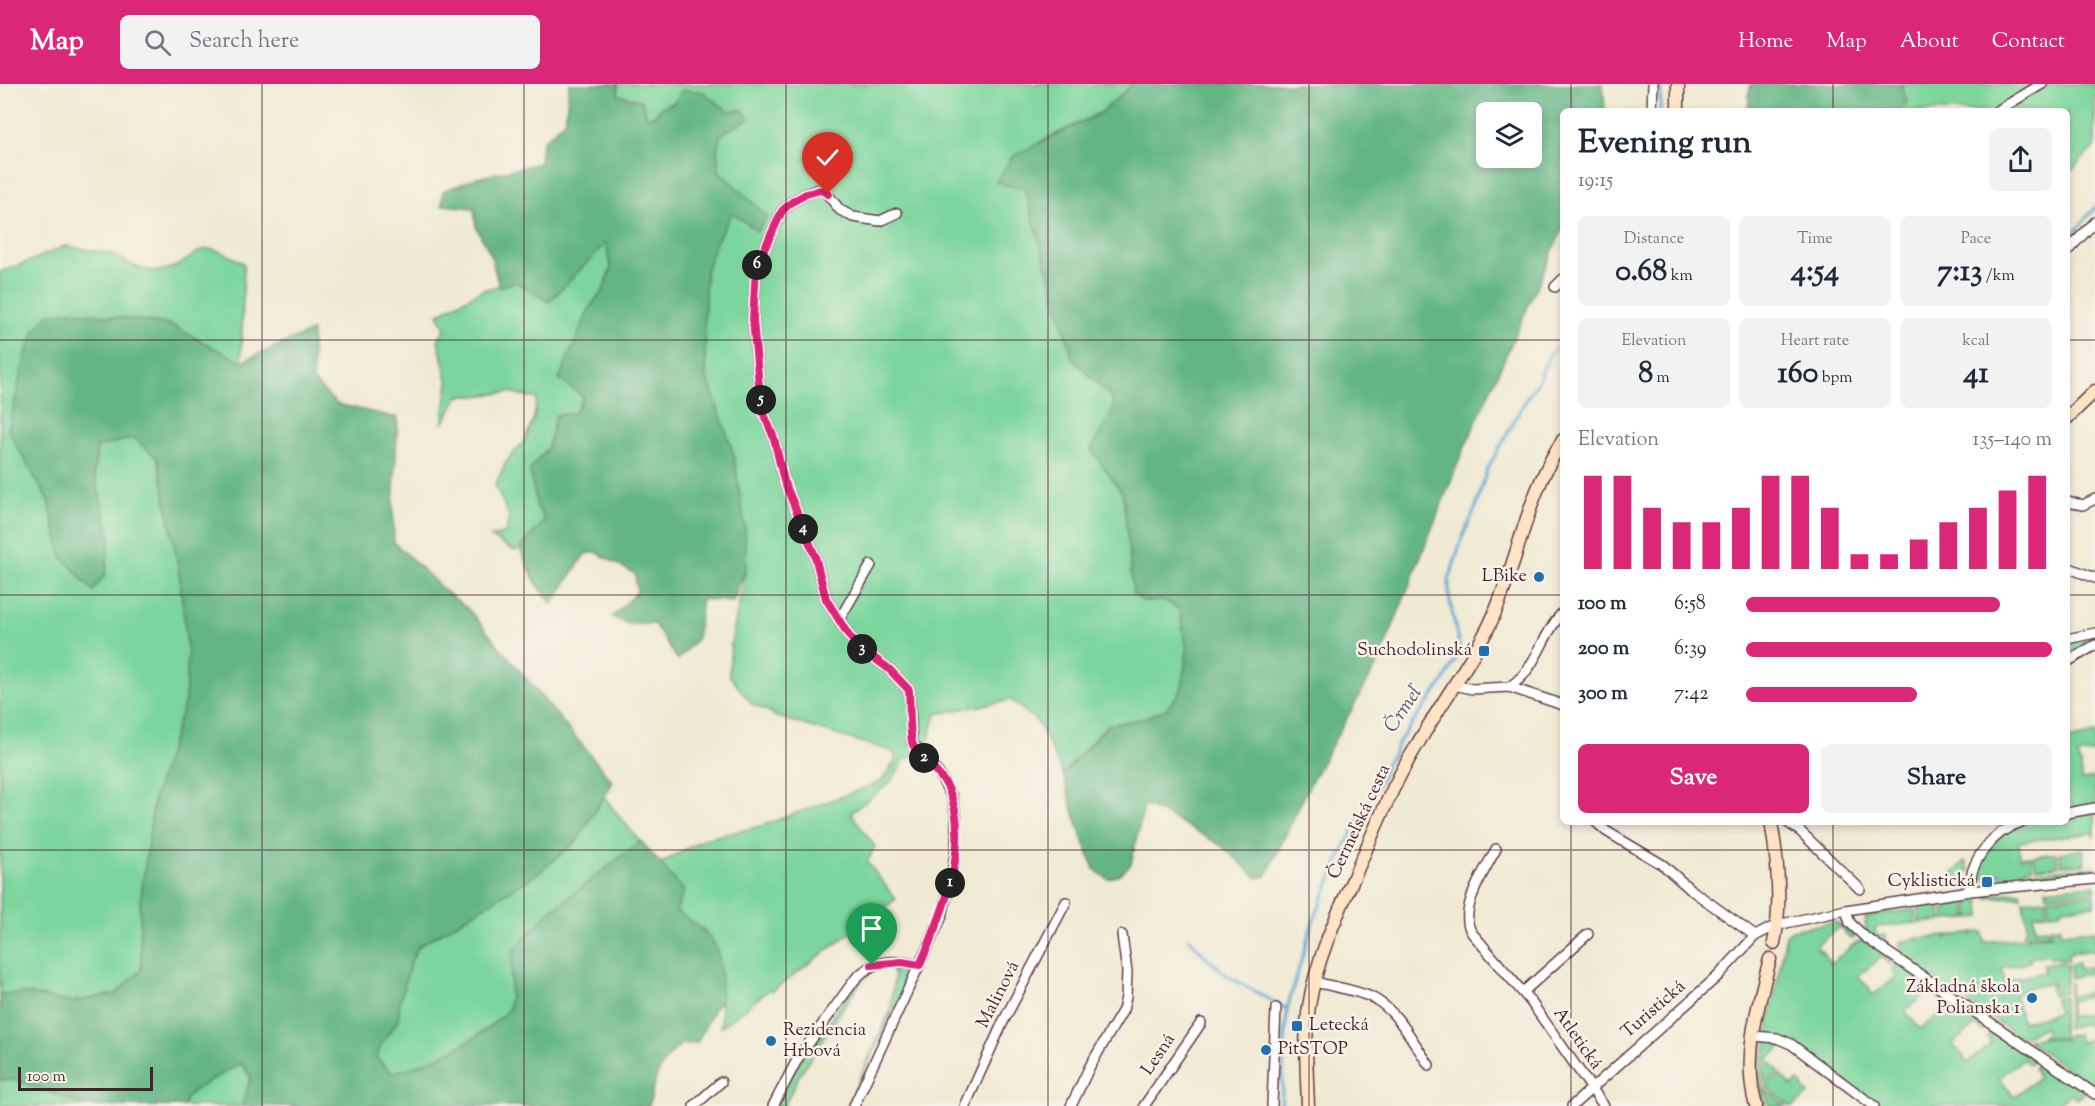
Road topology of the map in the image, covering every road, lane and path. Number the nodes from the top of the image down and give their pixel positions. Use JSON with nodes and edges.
{"nodes":[{"id":1,"x":1653,"y":84,"type":"edge"},
{"id":2,"x":1678,"y":84,"type":"edge"},
{"id":3,"x":2042,"y":84,"type":"edge"},
{"id":4,"x":1652,"y":108,"type":"edge"},
{"id":5,"x":1678,"y":108,"type":"edge"},
{"id":6,"x":2003,"y":108,"type":"edge"},
{"id":7,"x":897,"y":213,"type":"dead end"},
{"id":8,"x":2095,"y":222,"type":"edge"},
{"id":9,"x":2070,"y":248,"type":"edge"},
{"id":10,"x":1560,"y":282,"type":"edge"},
{"id":11,"x":1555,"y":287,"type":"dead end"},
{"id":12,"x":2095,"y":391,"type":"edge"},
{"id":13,"x":2070,"y":415,"type":"edge"},
{"id":14,"x":1560,"y":446,"type":"edge"},
{"id":15,"x":2095,"y":500,"type":"edge"},
{"id":16,"x":2070,"y":503,"type":"edge"},
{"id":17,"x":871,"y":565,"type":"dead end"},
{"id":18,"x":2070,"y":568,"type":"edge"},
{"id":19,"x":2095,"y":578,"type":"edge"},
{"id":20,"x":1560,"y":616,"type":"edge"},
{"id":21,"x":839,"y":620,"type":"junction"},
{"id":22,"x":2095,"y":633,"type":"edge"},
{"id":23,"x":2070,"y":638,"type":"edge"},
{"id":24,"x":2095,"y":645,"type":"edge"},
{"id":25,"x":2070,"y":660,"type":"edge"},
{"id":26,"x":1455,"y":685,"type":"junction"},
{"id":27,"x":1509,"y":687,"type":"junction"},
{"id":28,"x":1560,"y":704,"type":"edge"},
{"id":29,"x":2095,"y":808,"type":"edge"},
{"id":30,"x":2070,"y":812,"type":"edge"},
{"id":31,"x":1599,"y":825,"type":"edge"},
{"id":32,"x":1772,"y":825,"type":"edge"},
{"id":33,"x":1791,"y":825,"type":"edge"},
{"id":34,"x":2013,"y":825,"type":"edge"},
{"id":35,"x":1496,"y":849,"type":"dead end"},
{"id":36,"x":2095,"y":879,"type":"edge"},
{"id":37,"x":1860,"y":889,"type":"dead end"},
{"id":38,"x":1970,"y":891,"type":"junction"},
{"id":39,"x":1066,"y":902,"type":"dead end"},
{"id":40,"x":1846,"y":910,"type":"junction"},
{"id":41,"x":1777,"y":925,"type":"junction"},
{"id":42,"x":1588,"y":934,"type":"dead end"},
{"id":43,"x":1122,"y":935,"type":"dead end"},
{"id":44,"x":1755,"y":936,"type":"junction"},
{"id":45,"x":1774,"y":943,"type":"dead end"},
{"id":46,"x":1770,"y":959,"type":"dead end"},
{"id":47,"x":920,"y":965,"type":"junction"},
{"id":48,"x":1314,"y":982,"type":"junction"},
{"id":49,"x":1523,"y":992,"type":"junction"},
{"id":50,"x":1276,"y":1008,"type":"dead end"},
{"id":51,"x":1201,"y":1023,"type":"dead end"},
{"id":52,"x":1754,"y":1036,"type":"junction"},
{"id":53,"x":1429,"y":1065,"type":"dead end"},
{"id":54,"x":720,"y":1082,"type":"dead end"},
{"id":55,"x":1592,"y":1088,"type":"junction"},
{"id":56,"x":2095,"y":1094,"type":"edge"},
{"id":57,"x":694,"y":1106,"type":"edge"},
{"id":58,"x":773,"y":1106,"type":"edge"},
{"id":59,"x":854,"y":1106,"type":"edge"},
{"id":60,"x":965,"y":1106,"type":"edge"},
{"id":61,"x":1071,"y":1106,"type":"edge"},
{"id":62,"x":1144,"y":1106,"type":"edge"},
{"id":63,"x":1272,"y":1106,"type":"edge"},
{"id":64,"x":1308,"y":1106,"type":"edge"},
{"id":65,"x":1572,"y":1106,"type":"edge"},
{"id":66,"x":1604,"y":1106,"type":"edge"},
{"id":67,"x":1756,"y":1106,"type":"edge"},
{"id":68,"x":1874,"y":1106,"type":"edge"}],
"edges":[{"from":1,"to":4,"type":"street"},
{"from":2,"to":5,"type":"main road"},
{"from":3,"to":6,"type":"street"},
{"from":7,"to":21,"type":"street"},
{"from":8,"to":9,"type":"street"},
{"from":10,"to":11,"type":"street"},
{"from":12,"to":13,"type":"main road"},
{"from":14,"to":26,"type":"main road","name":"Čermeľská cesta"},
{"from":15,"to":16,"type":"street"},
{"from":17,"to":21,"type":"street"},
{"from":18,"to":19,"type":"street"},
{"from":20,"to":27,"type":"street"},
{"from":21,"to":47,"type":"street"},
{"from":22,"to":23,"type":"street"},
{"from":24,"to":25,"type":"street"},
{"from":26,"to":27,"type":"street"},
{"from":26,"to":48,"type":"main road","name":"Čermeľská cesta"},
{"from":27,"to":28,"type":"street"},
{"from":29,"to":30,"type":"street"},
{"from":31,"to":44,"type":"street"},
{"from":32,"to":41,"type":"main road"},
{"from":33,"to":37,"type":"street"},
{"from":34,"to":38,"type":"street"},
{"from":35,"to":49,"type":"street","name":"Atletická"},
{"from":36,"to":38,"type":"street","name":"Turistická"},
{"from":38,"to":40,"type":"street","name":"Turistická"},
{"from":39,"to":60,"type":"street","name":"Malinová"},
{"from":40,"to":41,"type":"street","name":"Turistická"},
{"from":40,"to":56,"type":"street"},
{"from":41,"to":44,"type":"street","name":"Turistická"},
{"from":41,"to":45,"type":"main road"},
{"from":42,"to":49,"type":"street"},
{"from":43,"to":61,"type":"street"},
{"from":44,"to":55,"type":"street","name":"Turistická"},
{"from":46,"to":52,"type":"main road"},
{"from":47,"to":58,"type":"street"},
{"from":47,"to":59,"type":"street"},
{"from":48,"to":53,"type":"street"},
{"from":48,"to":64,"type":"main road","name":"Čermeľská cesta"},
{"from":49,"to":55,"type":"street","name":"Atletická"},
{"from":50,"to":63,"type":"street"},
{"from":51,"to":62,"type":"street","name":"Lesná"},
{"from":52,"to":67,"type":"main road"},
{"from":52,"to":68,"type":"street"},
{"from":54,"to":57,"type":"street"},
{"from":55,"to":65,"type":"street","name":"Turistická"},
{"from":55,"to":66,"type":"street","name":"Atletická"}]}
